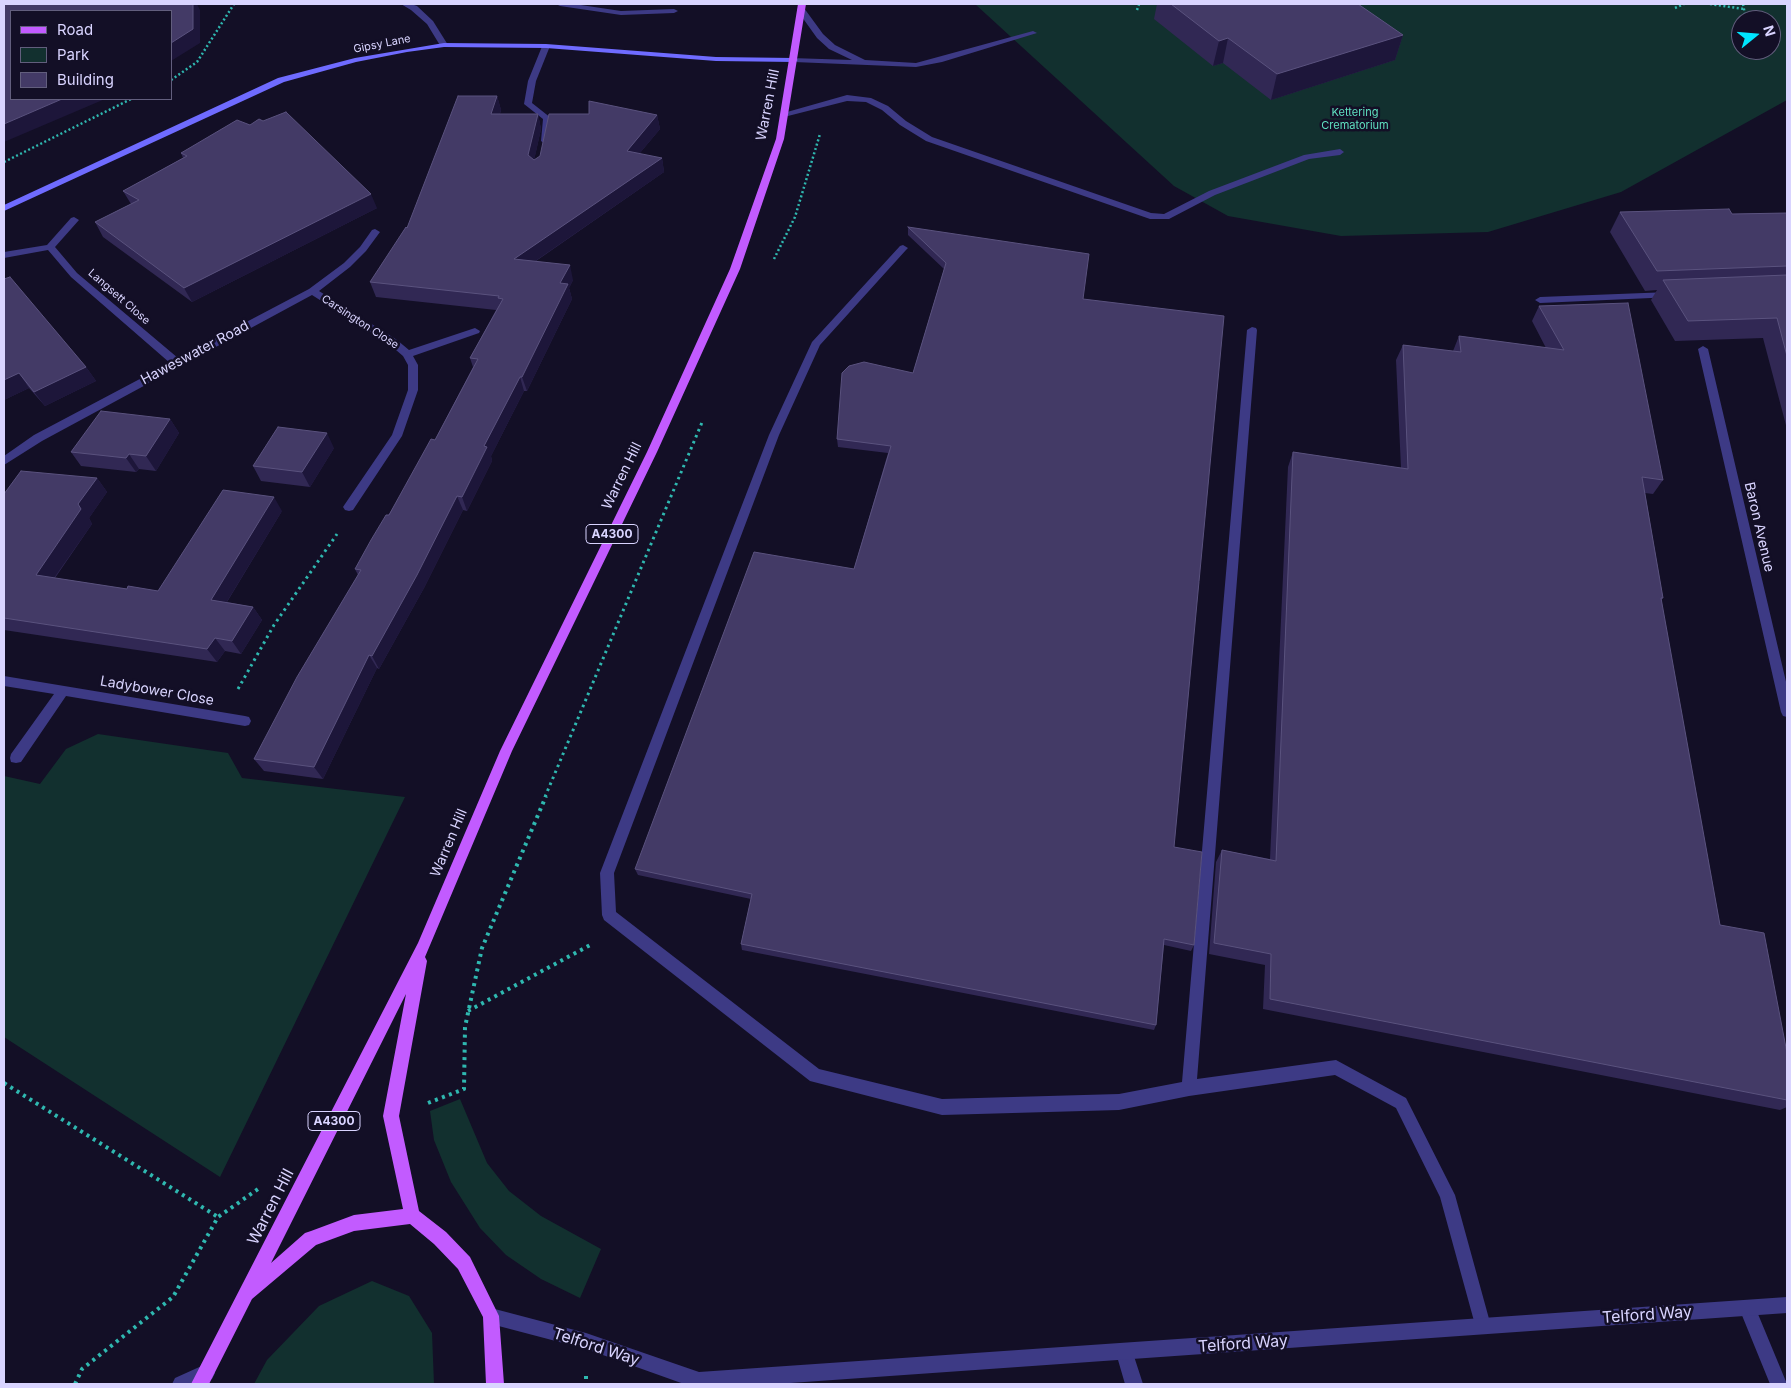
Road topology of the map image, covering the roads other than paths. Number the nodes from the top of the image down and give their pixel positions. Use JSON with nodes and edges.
{"nodes":[{"id":1,"x":405,"y":4,"type":"edge"},
{"id":2,"x":560,"y":4,"type":"edge"},
{"id":3,"x":801,"y":7,"type":"edge"},
{"id":4,"x":674,"y":11,"type":"dead end"},
{"id":5,"x":1033,"y":33,"type":"dead end"},
{"id":6,"x":444,"y":45,"type":"junction"},
{"id":7,"x":546,"y":46,"type":"junction"},
{"id":8,"x":794,"y":60,"type":"junction"},
{"id":9,"x":865,"y":64,"type":"junction"},
{"id":10,"x":784,"y":114,"type":"junction"},
{"id":11,"x":1340,"y":152,"type":"dead end"},
{"id":12,"x":542,"y":153,"type":"edge"},
{"id":13,"x":4,"y":208,"type":"edge"},
{"id":14,"x":74,"y":220,"type":"dead end"},
{"id":15,"x":375,"y":232,"type":"dead end"},
{"id":16,"x":50,"y":247,"type":"junction"},
{"id":17,"x":903,"y":248,"type":"dead end"},
{"id":18,"x":4,"y":255,"type":"edge"},
{"id":19,"x":312,"y":291,"type":"junction"},
{"id":20,"x":1678,"y":294,"type":"edge"},
{"id":21,"x":1540,"y":300,"type":"dead end"},
{"id":22,"x":1252,"y":330,"type":"dead end"},
{"id":23,"x":475,"y":331,"type":"dead end"},
{"id":24,"x":1703,"y":349,"type":"edge"},
{"id":25,"x":407,"y":354,"type":"junction"},
{"id":26,"x":177,"y":363,"type":"junction"},
{"id":27,"x":4,"y":461,"type":"edge"},
{"id":28,"x":349,"y":507,"type":"road end"},
{"id":29,"x":4,"y":681,"type":"edge"},
{"id":30,"x":64,"y":690,"type":"junction"},
{"id":31,"x":1787,"y":712,"type":"edge"},
{"id":32,"x":245,"y":721,"type":"dead end"},
{"id":33,"x":16,"y":758,"type":"dead end"},
{"id":34,"x":423,"y":947,"type":"junction"},
{"id":35,"x":1189,"y":1088,"type":"junction"},
{"id":36,"x":412,"y":1216,"type":"junction"},
{"id":37,"x":246,"y":1295,"type":"junction"},
{"id":38,"x":1787,"y":1305,"type":"edge"},
{"id":39,"x":1747,"y":1308,"type":"junction"},
{"id":40,"x":491,"y":1316,"type":"junction"},
{"id":41,"x":1483,"y":1326,"type":"junction"},
{"id":42,"x":1125,"y":1352,"type":"junction"},
{"id":43,"x":203,"y":1379,"type":"edge"},
{"id":44,"x":696,"y":1383,"type":"edge"},
{"id":45,"x":181,"y":1384,"type":"edge"},
{"id":46,"x":495,"y":1384,"type":"edge"},
{"id":47,"x":1134,"y":1384,"type":"edge"},
{"id":48,"x":1779,"y":1384,"type":"edge"}],
"edges":[{"from":1,"to":6,"type":"street"},
{"from":2,"to":4,"type":"street"},
{"from":3,"to":8,"type":"main road","name":"Warren Hill","number":"A4300"},
{"from":3,"to":9,"type":"street"},
{"from":5,"to":9,"type":"street"},
{"from":6,"to":7,"type":"main road","name":"Gipsy Lane"},
{"from":6,"to":13,"type":"main road","name":"Gipsy Lane"},
{"from":7,"to":8,"type":"main road","name":"Gipsy Lane"},
{"from":7,"to":12,"type":"street"},
{"from":8,"to":9,"type":"street"},
{"from":8,"to":10,"type":"main road","name":"Warren Hill","number":"A4300"},
{"from":10,"to":11,"type":"street"},
{"from":10,"to":34,"type":"main road","name":"Warren Hill","number":"A4300"},
{"from":14,"to":16,"type":"street"},
{"from":15,"to":19,"type":"street","name":"Haweswater Road"},
{"from":16,"to":18,"type":"street"},
{"from":16,"to":26,"type":"street","name":"Langsett Close"},
{"from":17,"to":35,"type":"street"},
{"from":19,"to":25,"type":"street","name":"Carsington Close"},
{"from":19,"to":26,"type":"street","name":"Haweswater Road"},
{"from":20,"to":21,"type":"street"},
{"from":22,"to":35,"type":"street"},
{"from":23,"to":25,"type":"street","name":"Carsington Close"},
{"from":24,"to":31,"type":"street","name":"Baron Avenue"},
{"from":25,"to":28,"type":"street","name":"Carsington Close"},
{"from":26,"to":27,"type":"street","name":"Haweswater Road"},
{"from":29,"to":30,"type":"street","name":"Ladybower Close"},
{"from":30,"to":32,"type":"street","name":"Ladybower Close"},
{"from":30,"to":33,"type":"street"},
{"from":34,"to":36,"type":"main road","name":"Warren Hill","number":"A4300"},
{"from":34,"to":37,"type":"main road","name":"Warren Hill","number":"A4300"},
{"from":35,"to":41,"type":"street"},
{"from":36,"to":37,"type":"main road","number":"A4300"},
{"from":36,"to":40,"type":"main road"},
{"from":37,"to":43,"type":"main road","number":"A4300"},
{"from":38,"to":39,"type":"street","name":"Telford Way"},
{"from":39,"to":41,"type":"street","name":"Telford Way"},
{"from":39,"to":48,"type":"street"},
{"from":40,"to":44,"type":"street","name":"Telford Way"},
{"from":40,"to":46,"type":"main road"},
{"from":41,"to":42,"type":"street","name":"Telford Way"},
{"from":42,"to":44,"type":"street","name":"Telford Way"},
{"from":42,"to":47,"type":"street"},
{"from":43,"to":45,"type":"street"}]}
